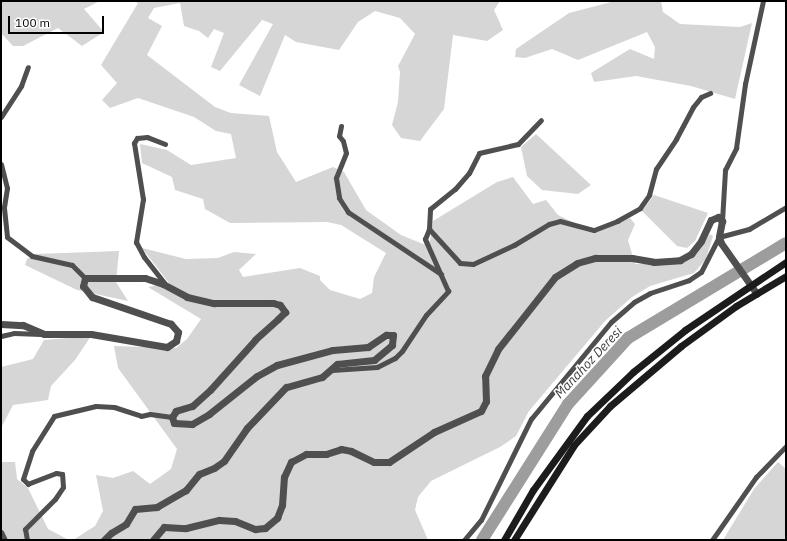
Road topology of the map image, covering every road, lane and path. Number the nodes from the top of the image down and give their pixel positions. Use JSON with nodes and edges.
{"nodes":[{"id":1,"x":763,"y":1,"type":"edge"},
{"id":2,"x":28,"y":67,"type":"dead end"},
{"id":3,"x":710,"y":93,"type":"dead end"},
{"id":4,"x":1,"y":117,"type":"edge"},
{"id":5,"x":541,"y":120,"type":"dead end"},
{"id":6,"x":341,"y":126,"type":"dead end"},
{"id":7,"x":165,"y":144,"type":"dead end"},
{"id":8,"x":1,"y":164,"type":"edge"},
{"id":9,"x":786,"y":207,"type":"edge"},
{"id":10,"x":722,"y":221,"type":"junction"},
{"id":11,"x":429,"y":230,"type":"junction"},
{"id":12,"x":720,"y":240,"type":"junction"},
{"id":13,"x":786,"y":262,"type":"edge"},
{"id":14,"x":442,"y":275,"type":"junction"},
{"id":15,"x":786,"y":276,"type":"edge"},
{"id":16,"x":85,"y":278,"type":"junction"},
{"id":17,"x":166,"y":286,"type":"junction"},
{"id":18,"x":753,"y":287,"type":"junction"},
{"id":19,"x":757,"y":294,"type":"junction"},
{"id":20,"x":1,"y":324,"type":"edge"},
{"id":21,"x":44,"y":334,"type":"junction"},
{"id":22,"x":1,"y":336,"type":"edge"},
{"id":23,"x":329,"y":371,"type":"junction"},
{"id":24,"x":172,"y":417,"type":"junction"},
{"id":25,"x":786,"y":446,"type":"edge"},
{"id":26,"x":1,"y":532,"type":"edge"},
{"id":27,"x":5,"y":540,"type":"edge"},
{"id":28,"x":27,"y":540,"type":"edge"},
{"id":29,"x":104,"y":540,"type":"edge"},
{"id":30,"x":153,"y":540,"type":"edge"},
{"id":31,"x":464,"y":540,"type":"edge"},
{"id":32,"x":504,"y":540,"type":"edge"},
{"id":33,"x":514,"y":540,"type":"edge"},
{"id":34,"x":712,"y":540,"type":"edge"}],
"edges":[{"from":1,"to":10,"type":"street"},
{"from":2,"to":4,"type":"street"},
{"from":3,"to":11,"type":"street"},
{"from":5,"to":11,"type":"street"},
{"from":6,"to":14,"type":"street"},
{"from":7,"to":17,"type":"street"},
{"from":8,"to":16,"type":"street"},
{"from":9,"to":12,"type":"street"},
{"from":10,"to":12,"type":"street"},
{"from":10,"to":30,"type":"street"},
{"from":11,"to":14,"type":"street"},
{"from":12,"to":18,"type":"street"},
{"from":12,"to":31,"type":"street"},
{"from":13,"to":18,"type":"main road"},
{"from":14,"to":23,"type":"street"},
{"from":15,"to":19,"type":"main road"},
{"from":16,"to":17,"type":"street"},
{"from":16,"to":21,"type":"street"},
{"from":17,"to":24,"type":"street"},
{"from":18,"to":19,"type":"street"},
{"from":18,"to":32,"type":"main road"},
{"from":19,"to":33,"type":"main road"},
{"from":20,"to":21,"type":"street"},
{"from":21,"to":22,"type":"street"},
{"from":23,"to":24,"type":"street"},
{"from":23,"to":29,"type":"street"},
{"from":24,"to":28,"type":"street"},
{"from":25,"to":34,"type":"street"},
{"from":26,"to":27,"type":"street"}]}
